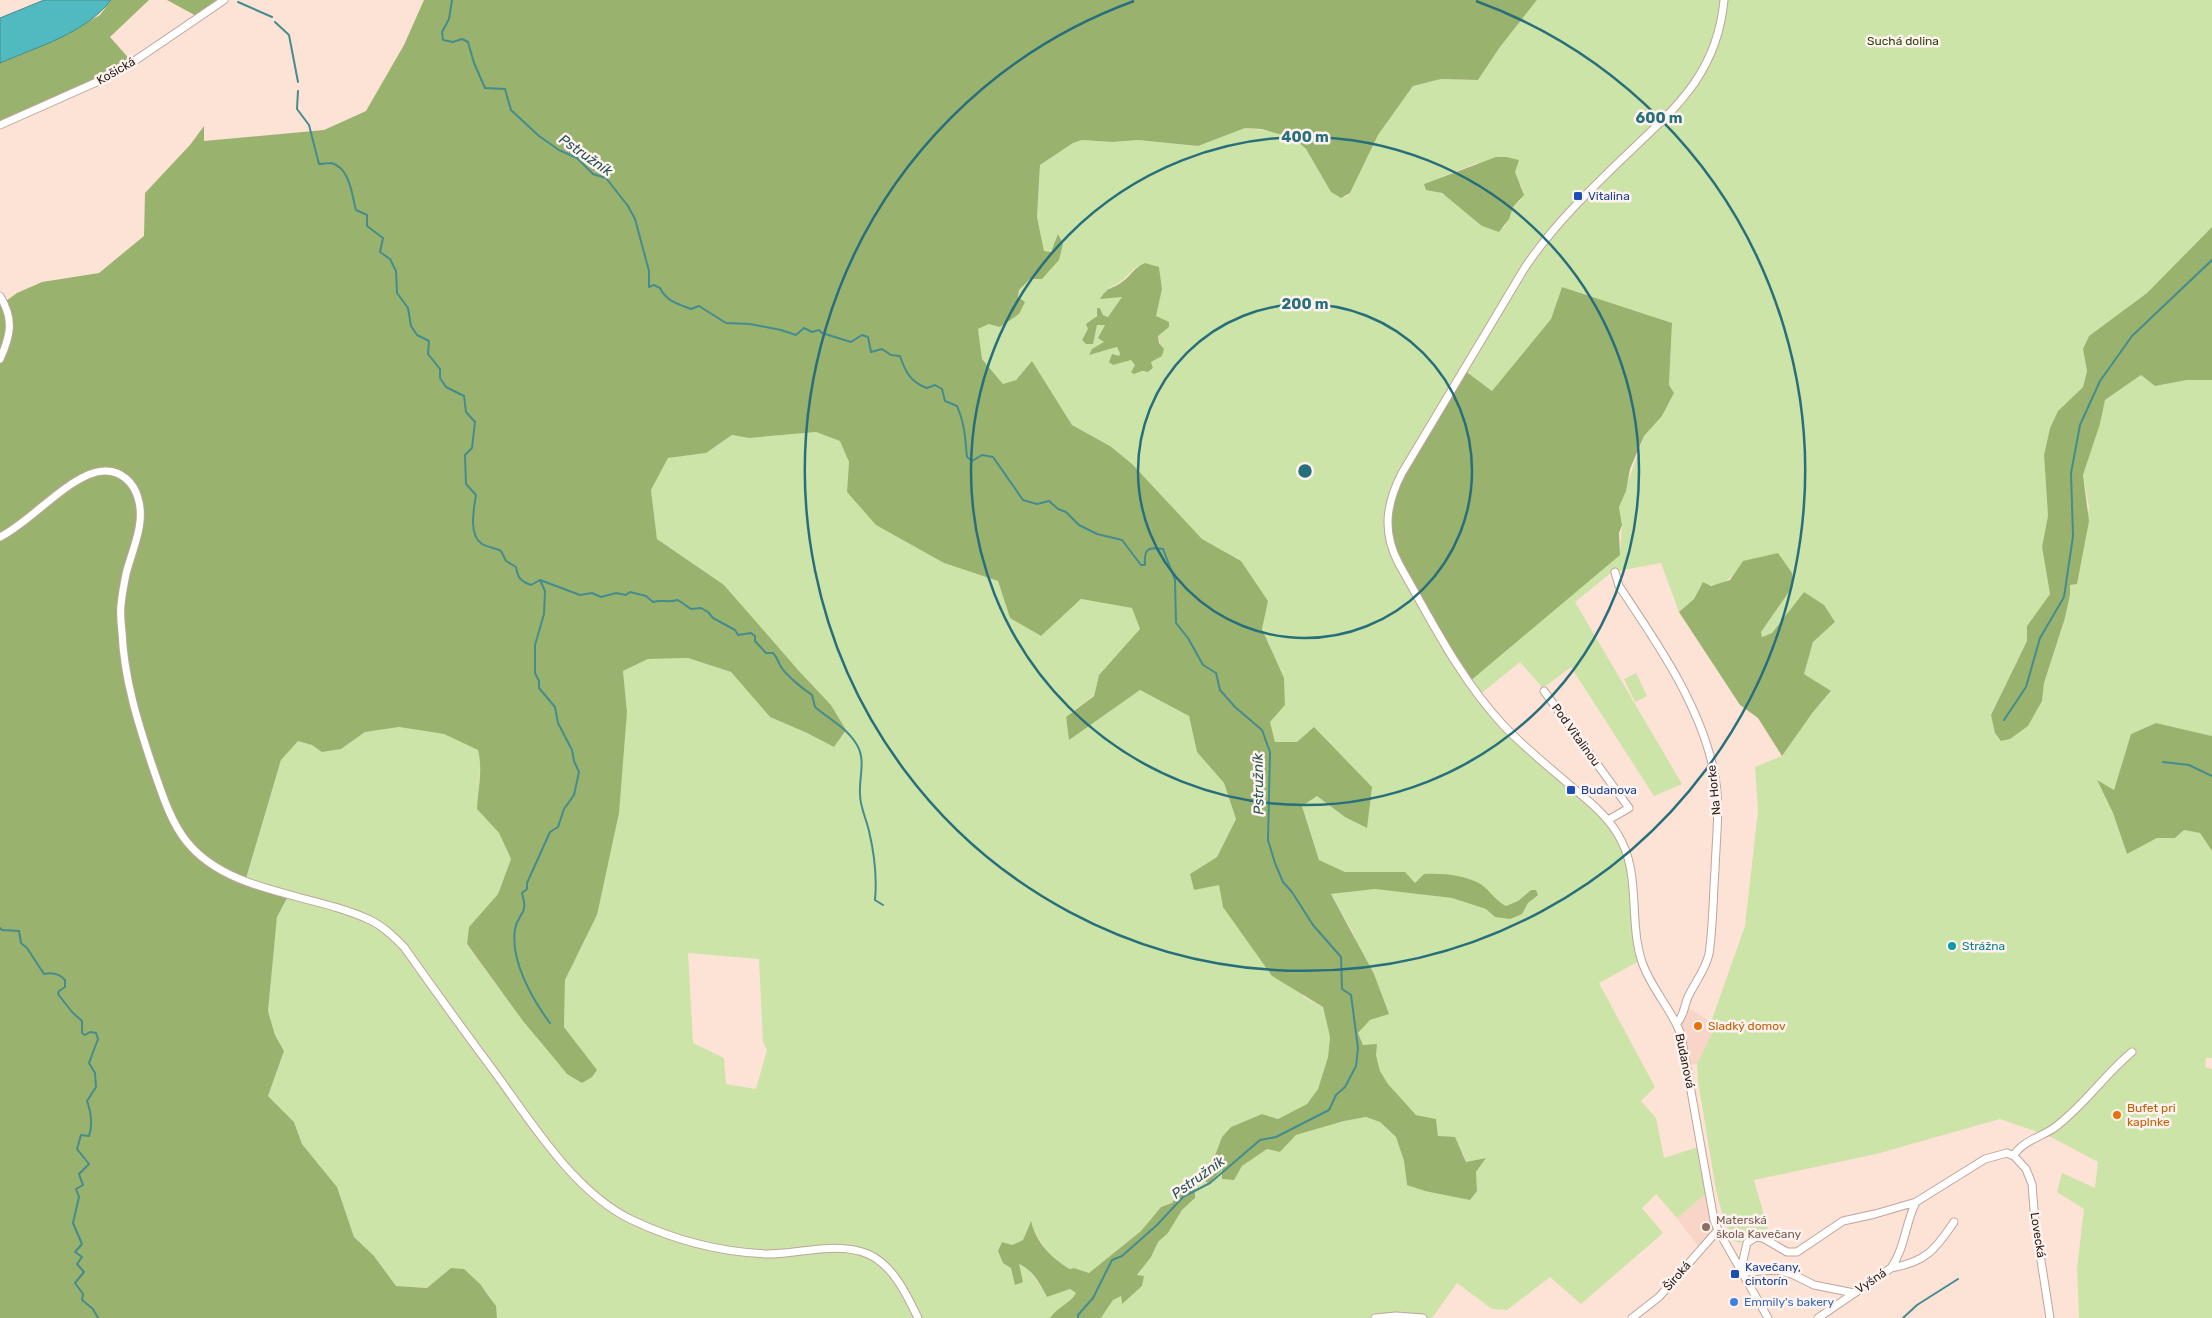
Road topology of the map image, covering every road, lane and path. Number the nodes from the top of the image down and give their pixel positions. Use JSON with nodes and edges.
{"nodes":[{"id":1,"x":1724,"y":0,"type":"edge"},
{"id":2,"x":223,"y":1,"type":"edge"},
{"id":3,"x":0,"y":125,"type":"edge"},
{"id":4,"x":0,"y":296,"type":"edge"},
{"id":5,"x":0,"y":359,"type":"edge"},
{"id":6,"x":0,"y":537,"type":"edge"},
{"id":7,"x":1615,"y":572,"type":"dead end"},
{"id":8,"x":1544,"y":691,"type":"dead end"},
{"id":9,"x":1608,"y":820,"type":"junction"},
{"id":10,"x":1677,"y":1023,"type":"junction"},
{"id":11,"x":2132,"y":1052,"type":"dead end"},
{"id":12,"x":2014,"y":1156,"type":"junction"},
{"id":13,"x":1916,"y":1202,"type":"junction"},
{"id":14,"x":1954,"y":1222,"type":"dead end"},
{"id":15,"x":1718,"y":1230,"type":"junction"},
{"id":16,"x":1891,"y":1268,"type":"junction"},
{"id":17,"x":1742,"y":1270,"type":"junction"},
{"id":18,"x":1854,"y":1293,"type":"junction"},
{"id":19,"x":918,"y":1318,"type":"edge"},
{"id":20,"x":1375,"y":1318,"type":"edge"},
{"id":21,"x":1423,"y":1318,"type":"edge"},
{"id":22,"x":1632,"y":1318,"type":"edge"},
{"id":23,"x":1768,"y":1318,"type":"edge"},
{"id":24,"x":1818,"y":1318,"type":"edge"},
{"id":25,"x":2050,"y":1318,"type":"edge"}],
"edges":[{"from":1,"to":9,"type":"street","name":"Budanová"},
{"from":2,"to":3,"type":"street","name":"Košická"},
{"from":4,"to":5,"type":"street"},
{"from":6,"to":19,"type":"street"},
{"from":7,"to":10,"type":"street","name":"Na Horke"},
{"from":8,"to":9,"type":"street","name":"Pod Vitalinou"},
{"from":9,"to":10,"type":"street","name":"Budanová"},
{"from":10,"to":15,"type":"street","name":"Budanová"},
{"from":11,"to":12,"type":"street"},
{"from":12,"to":13,"type":"street"},
{"from":12,"to":25,"type":"street","name":"Lovecká"},
{"from":13,"to":16,"type":"street","name":"Vyšná"},
{"from":13,"to":17,"type":"street"},
{"from":14,"to":16,"type":"street"},
{"from":15,"to":17,"type":"street","name":"Budanová"},
{"from":15,"to":22,"type":"street","name":"Široká"},
{"from":16,"to":18,"type":"street","name":"Vyšná"},
{"from":17,"to":18,"type":"street"},
{"from":17,"to":23,"type":"street","name":"Budanová"},
{"from":18,"to":24,"type":"street","name":"Vyšná"},
{"from":20,"to":21,"type":"street"}]}
